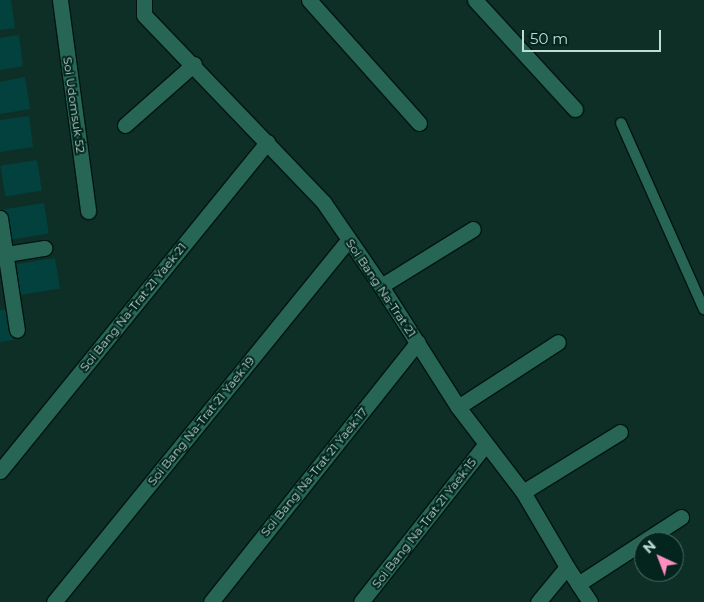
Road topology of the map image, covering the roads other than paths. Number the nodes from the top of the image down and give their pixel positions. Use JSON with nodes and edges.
{"nodes":[{"id":1,"x":60,"y":0,"type":"edge"},
{"id":2,"x":144,"y":0,"type":"edge"},
{"id":3,"x":309,"y":0,"type":"edge"},
{"id":4,"x":475,"y":0,"type":"edge"},
{"id":5,"x":194,"y":64,"type":"junction"},
{"id":6,"x":575,"y":110,"type":"dead end"},
{"id":7,"x":419,"y":123,"type":"dead end"},
{"id":8,"x":621,"y":123,"type":"dead end"},
{"id":9,"x":125,"y":125,"type":"dead end"},
{"id":10,"x":267,"y":142,"type":"junction"},
{"id":11,"x":88,"y":211,"type":"dead end"},
{"id":12,"x":0,"y":218,"type":"edge"},
{"id":13,"x":472,"y":229,"type":"dead end"},
{"id":14,"x":348,"y":240,"type":"junction"},
{"id":15,"x":44,"y":248,"type":"dead end"},
{"id":16,"x":3,"y":255,"type":"edge"},
{"id":17,"x":381,"y":286,"type":"junction"},
{"id":18,"x":704,"y":309,"type":"edge"},
{"id":19,"x":17,"y":330,"type":"dead end"},
{"id":20,"x":418,"y":342,"type":"junction"},
{"id":21,"x":558,"y":342,"type":"dead end"},
{"id":22,"x":458,"y":407,"type":"junction"},
{"id":23,"x":620,"y":432,"type":"dead end"},
{"id":24,"x":486,"y":444,"type":"junction"},
{"id":25,"x":0,"y":471,"type":"edge"},
{"id":26,"x":523,"y":492,"type":"junction"},
{"id":27,"x":682,"y":517,"type":"dead end"},
{"id":28,"x":567,"y":567,"type":"junction"},
{"id":29,"x":578,"y":584,"type":"junction"},
{"id":30,"x":54,"y":602,"type":"edge"},
{"id":31,"x":210,"y":602,"type":"edge"},
{"id":32,"x":361,"y":602,"type":"edge"},
{"id":33,"x":538,"y":602,"type":"edge"},
{"id":34,"x":590,"y":602,"type":"edge"}],
"edges":[{"from":1,"to":11,"type":"street","name":"Soi Udomsuk 52"},
{"from":2,"to":5,"type":"street","name":"Soi Bang Na-Trat 21"},
{"from":3,"to":7,"type":"street"},
{"from":4,"to":6,"type":"street"},
{"from":5,"to":9,"type":"street"},
{"from":5,"to":10,"type":"street","name":"Soi Bang Na-Trat 21"},
{"from":8,"to":18,"type":"lane"},
{"from":10,"to":14,"type":"street","name":"Soi Bang Na-Trat 21"},
{"from":10,"to":25,"type":"street","name":"Soi Bang Na-Trat 21 Yaek 21"},
{"from":12,"to":16,"type":"street"},
{"from":13,"to":17,"type":"street"},
{"from":14,"to":17,"type":"street","name":"Soi Bang Na-Trat 21"},
{"from":14,"to":30,"type":"street","name":"Soi Bang Na-Trat 21 Yaek 19"},
{"from":15,"to":16,"type":"street"},
{"from":16,"to":19,"type":"street"},
{"from":17,"to":20,"type":"street","name":"Soi Bang Na-Trat 21"},
{"from":20,"to":22,"type":"street","name":"Soi Bang Na-Trat 21"},
{"from":20,"to":31,"type":"street","name":"Soi Bang Na-Trat 21 Yaek 17"},
{"from":21,"to":22,"type":"street"},
{"from":22,"to":24,"type":"street","name":"Soi Bang Na-Trat 21"},
{"from":23,"to":26,"type":"street"},
{"from":24,"to":26,"type":"street","name":"Soi Bang Na-Trat 21"},
{"from":24,"to":32,"type":"street","name":"Soi Bang Na-Trat 21 Yaek 15"},
{"from":26,"to":28,"type":"street","name":"Soi Bang Na-Trat 21"},
{"from":27,"to":29,"type":"street"},
{"from":28,"to":29,"type":"street","name":"Soi Bang Na-Trat 21"},
{"from":28,"to":33,"type":"street"},
{"from":29,"to":34,"type":"street","name":"Soi Bang Na-Trat 21"}]}
